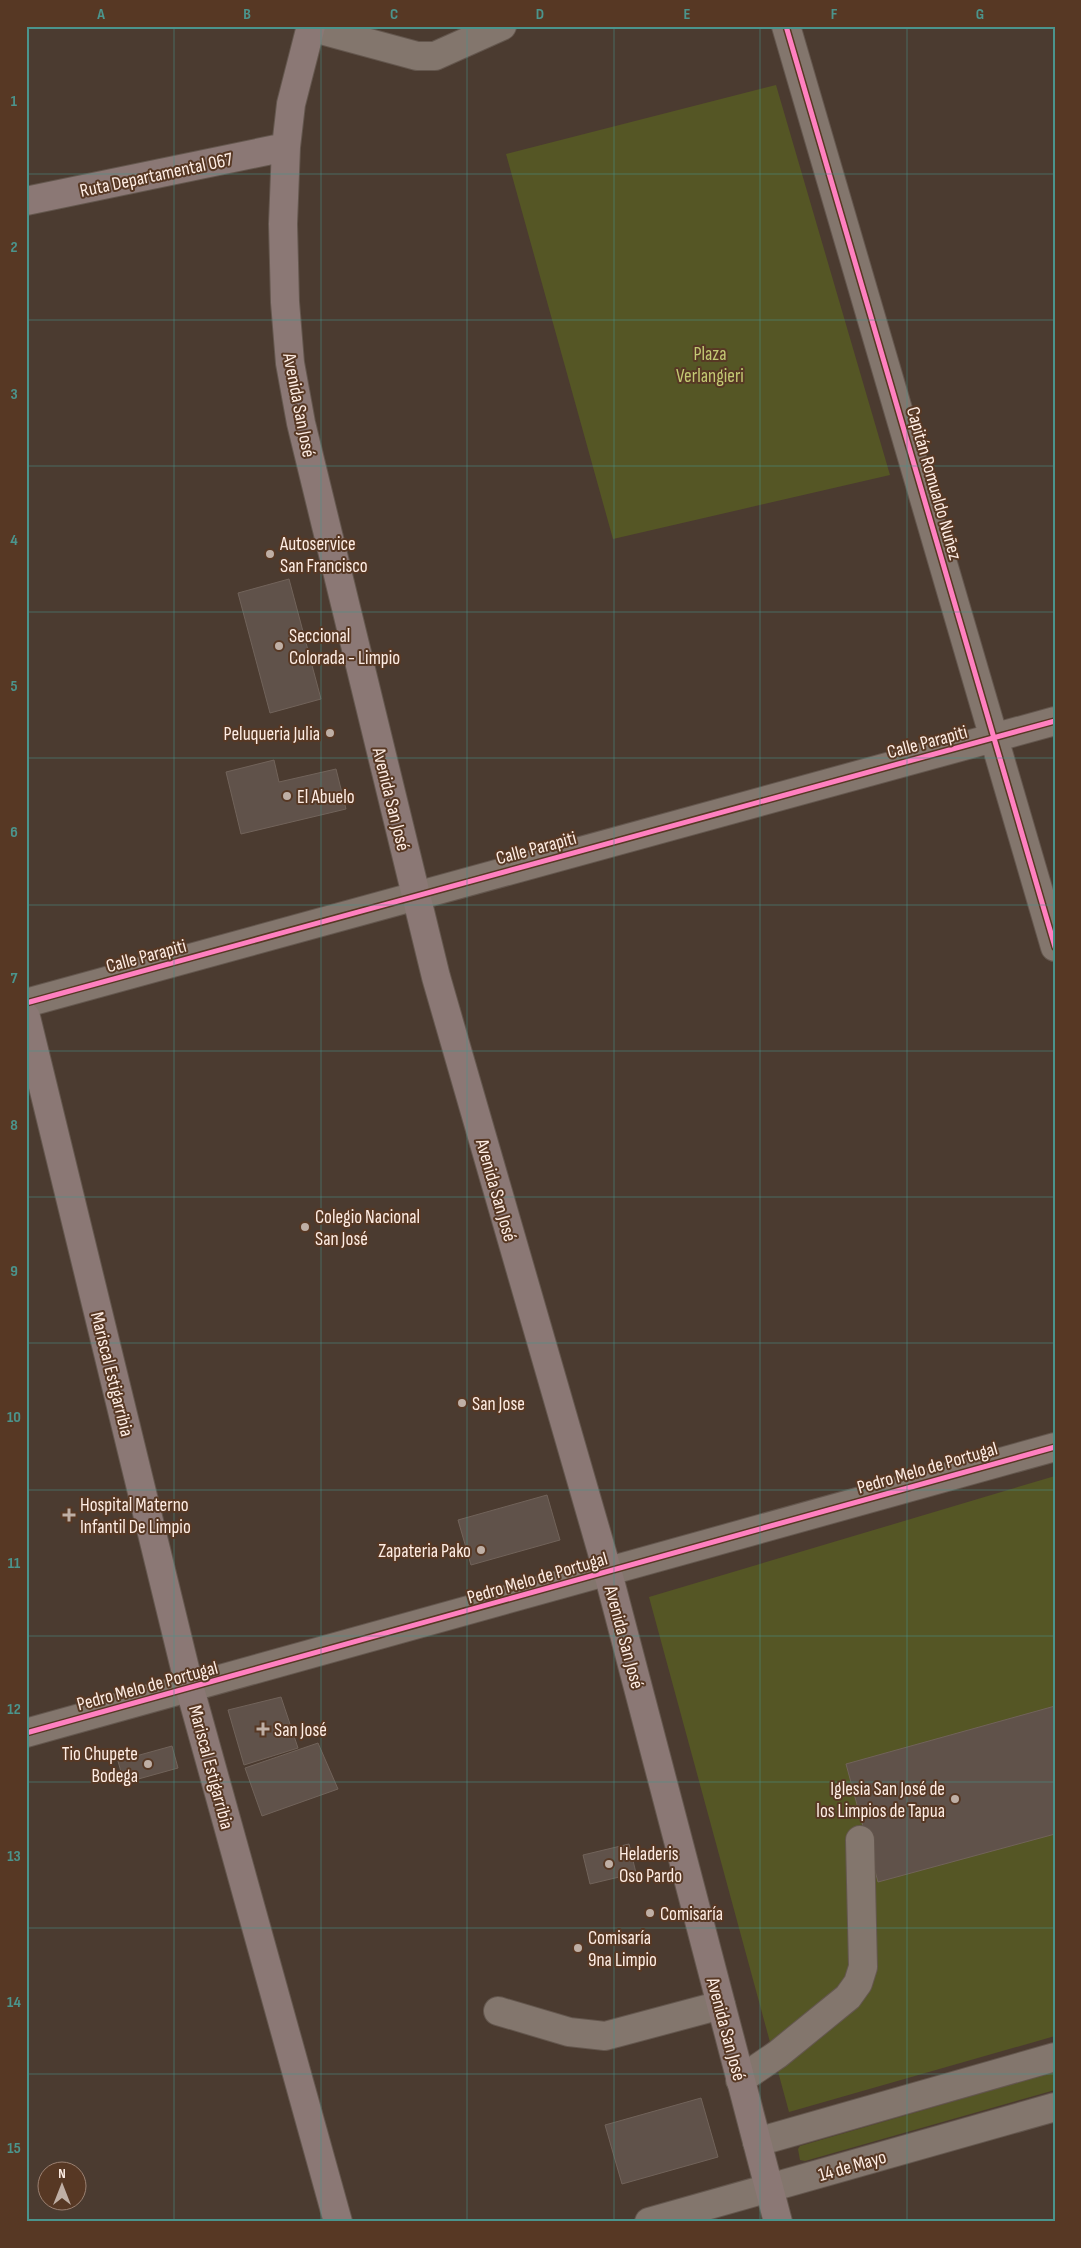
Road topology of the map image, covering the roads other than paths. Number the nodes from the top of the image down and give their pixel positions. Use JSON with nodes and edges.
{"nodes":[{"id":1,"x":502,"y":26,"type":"edge"},
{"id":2,"x":786,"y":26,"type":"edge"},
{"id":3,"x":310,"y":27,"type":"edge"},
{"id":4,"x":286,"y":147,"type":"junction"},
{"id":5,"x":26,"y":201,"type":"edge"},
{"id":6,"x":1055,"y":721,"type":"edge"},
{"id":7,"x":994,"y":738,"type":"junction"},
{"id":8,"x":415,"y":896,"type":"junction"},
{"id":9,"x":1055,"y":947,"type":"edge"},
{"id":10,"x":26,"y":1003,"type":"edge"},
{"id":11,"x":26,"y":1017,"type":"edge"},
{"id":12,"x":1055,"y":1447,"type":"edge"},
{"id":13,"x":608,"y":1573,"type":"junction"},
{"id":14,"x":190,"y":1689,"type":"junction"},
{"id":15,"x":26,"y":1733,"type":"edge"},
{"id":16,"x":860,"y":1840,"type":"dead end"},
{"id":17,"x":721,"y":2005,"type":"junction"},
{"id":18,"x":498,"y":2010,"type":"dead end"},
{"id":19,"x":1055,"y":2057,"type":"edge"},
{"id":20,"x":740,"y":2080,"type":"junction"},
{"id":21,"x":1055,"y":2106,"type":"edge"},
{"id":22,"x":757,"y":2142,"type":"junction"},
{"id":23,"x":769,"y":2188,"type":"junction"},
{"id":24,"x":338,"y":2222,"type":"edge"},
{"id":25,"x":649,"y":2222,"type":"edge"},
{"id":26,"x":778,"y":2222,"type":"edge"}],
"edges":[{"from":1,"to":3,"type":"street"},
{"from":2,"to":7,"type":"street","name":"Capitán Romualdo Nuñez"},
{"from":3,"to":4,"type":"main road","name":"Avenida San José"},
{"from":4,"to":5,"type":"main road","name":"Ruta Departamental 067"},
{"from":4,"to":8,"type":"main road","name":"Avenida San José"},
{"from":6,"to":7,"type":"street","name":"Calle Parapiti"},
{"from":7,"to":8,"type":"street","name":"Calle Parapiti"},
{"from":7,"to":9,"type":"street","name":"Capitán Romualdo Nuñez"},
{"from":8,"to":10,"type":"street","name":"Calle Parapiti"},
{"from":8,"to":13,"type":"main road","name":"Avenida San José"},
{"from":11,"to":14,"type":"main road","name":"Mariscal Estigarribia"},
{"from":12,"to":13,"type":"street","name":"Pedro Melo de Portugal"},
{"from":13,"to":14,"type":"street","name":"Pedro Melo de Portugal"},
{"from":13,"to":17,"type":"main road","name":"Avenida San José"},
{"from":14,"to":15,"type":"street","name":"Pedro Melo de Portugal"},
{"from":14,"to":24,"type":"main road","name":"Mariscal Estigarribia"},
{"from":16,"to":20,"type":"street"},
{"from":17,"to":18,"type":"street"},
{"from":17,"to":20,"type":"main road","name":"Avenida San José"},
{"from":19,"to":22,"type":"street"},
{"from":20,"to":22,"type":"main road","name":"Avenida San José"},
{"from":21,"to":23,"type":"street","name":"14 de Mayo"},
{"from":22,"to":23,"type":"main road","name":"Avenida San José"},
{"from":23,"to":25,"type":"street","name":"14 de Mayo"},
{"from":23,"to":26,"type":"main road","name":"Avenida San José"}]}
